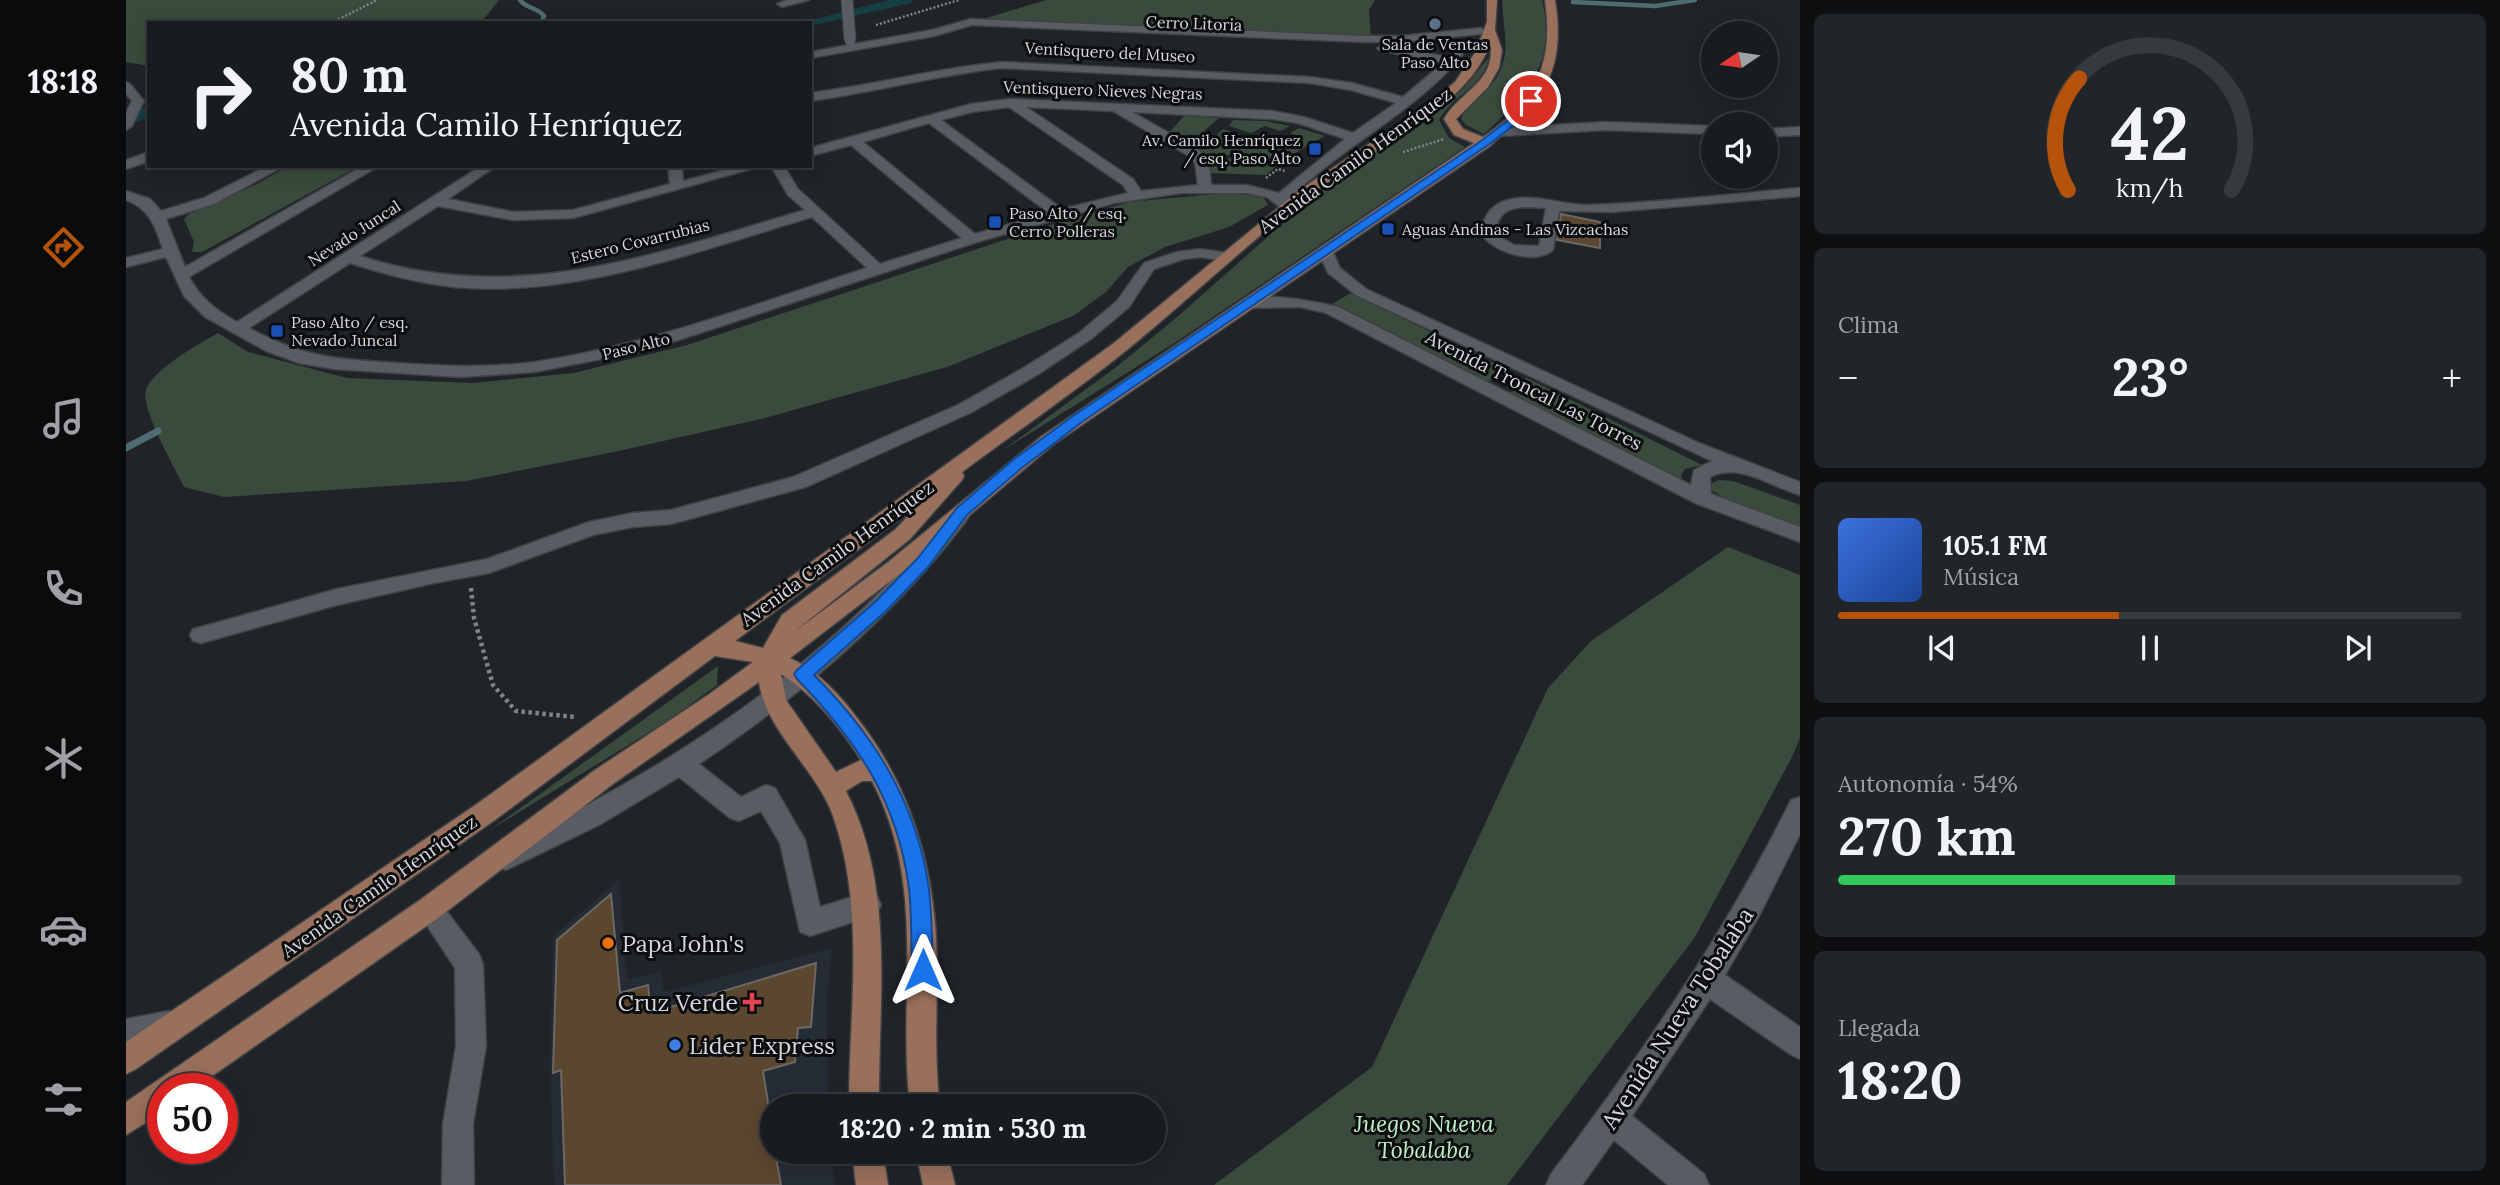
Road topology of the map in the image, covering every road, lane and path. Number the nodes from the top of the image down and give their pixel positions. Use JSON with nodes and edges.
{"nodes":[{"id":1,"x":377,"y":0,"type":"edge"},
{"id":2,"x":804,"y":0,"type":"edge"},
{"id":3,"x":847,"y":0,"type":"edge"},
{"id":4,"x":959,"y":0,"type":"edge"},
{"id":5,"x":1492,"y":0,"type":"edge"},
{"id":6,"x":1550,"y":0,"type":"edge"},
{"id":7,"x":782,"y":4,"type":"dead end"},
{"id":8,"x":335,"y":21,"type":"edge"},
{"id":9,"x":869,"y":27,"type":"dead end"},
{"id":10,"x":1488,"y":28,"type":"junction"},
{"id":11,"x":934,"y":33,"type":"junction"},
{"id":12,"x":850,"y":44,"type":"junction"},
{"id":13,"x":812,"y":54,"type":"edge"},
{"id":14,"x":1451,"y":61,"type":"junction"},
{"id":15,"x":127,"y":88,"type":"edge"},
{"id":16,"x":812,"y":97,"type":"edge"},
{"id":17,"x":1408,"y":102,"type":"junction"},
{"id":18,"x":1011,"y":103,"type":"junction"},
{"id":19,"x":1114,"y":107,"type":"junction"},
{"id":20,"x":1526,"y":108,"type":"junction"},
{"id":21,"x":930,"y":119,"type":"junction"},
{"id":22,"x":126,"y":126,"type":"edge"},
{"id":23,"x":1565,"y":127,"type":"junction"},
{"id":24,"x":1701,"y":129,"type":"edge"},
{"id":25,"x":1800,"y":131,"type":"edge"},
{"id":26,"x":1499,"y":132,"type":"junction"},
{"id":27,"x":1778,"y":132,"type":"edge"},
{"id":28,"x":1356,"y":138,"type":"junction"},
{"id":29,"x":853,"y":140,"type":"junction"},
{"id":30,"x":1485,"y":143,"type":"junction"},
{"id":31,"x":812,"y":151,"type":"edge"},
{"id":32,"x":1316,"y":165,"type":"junction"},
{"id":33,"x":274,"y":168,"type":"edge"},
{"id":34,"x":370,"y":168,"type":"edge"},
{"id":35,"x":487,"y":168,"type":"edge"},
{"id":36,"x":675,"y":168,"type":"edge"},
{"id":37,"x":749,"y":168,"type":"edge"},
{"id":38,"x":778,"y":168,"type":"edge"},
{"id":39,"x":677,"y":187,"type":"junction"},
{"id":40,"x":1205,"y":189,"type":"junction"},
{"id":41,"x":1800,"y":192,"type":"edge"},
{"id":42,"x":126,"y":195,"type":"edge"},
{"id":43,"x":1137,"y":195,"type":"junction"},
{"id":44,"x":436,"y":201,"type":"junction"},
{"id":45,"x":1284,"y":203,"type":"junction"},
{"id":46,"x":1553,"y":206,"type":"junction"},
{"id":47,"x":815,"y":212,"type":"junction"},
{"id":48,"x":1059,"y":214,"type":"junction"},
{"id":49,"x":158,"y":217,"type":"junction"},
{"id":50,"x":972,"y":239,"type":"junction"},
{"id":51,"x":1325,"y":250,"type":"junction"},
{"id":52,"x":172,"y":251,"type":"junction"},
{"id":53,"x":348,"y":257,"type":"junction"},
{"id":54,"x":1228,"y":257,"type":"junction"},
{"id":55,"x":126,"y":263,"type":"edge"},
{"id":56,"x":878,"y":270,"type":"junction"},
{"id":57,"x":181,"y":276,"type":"junction"},
{"id":58,"x":1246,"y":303,"type":"junction"},
{"id":59,"x":237,"y":329,"type":"junction"},
{"id":60,"x":1514,"y":365,"type":"junction"},
{"id":61,"x":1486,"y":389,"type":"junction"},
{"id":62,"x":969,"y":457,"type":"junction"},
{"id":63,"x":1741,"y":467,"type":"junction"},
{"id":64,"x":1800,"y":489,"type":"edge"},
{"id":65,"x":1702,"y":498,"type":"junction"},
{"id":66,"x":962,"y":512,"type":"junction"},
{"id":67,"x":1800,"y":535,"type":"edge"},
{"id":68,"x":465,"y":570,"type":"junction"},
{"id":69,"x":201,"y":635,"type":"dead end"},
{"id":70,"x":709,"y":647,"type":"junction"},
{"id":71,"x":772,"y":659,"type":"junction"},
{"id":72,"x":803,"y":674,"type":"junction"},
{"id":73,"x":774,"y":698,"type":"junction"},
{"id":74,"x":577,"y":717,"type":"dead end"},
{"id":75,"x":682,"y":765,"type":"junction"},
{"id":76,"x":881,"y":770,"type":"junction"},
{"id":77,"x":832,"y":787,"type":"junction"},
{"id":78,"x":1800,"y":808,"type":"edge"},
{"id":79,"x":1793,"y":840,"type":"edge"},
{"id":80,"x":480,"y":870,"type":"junction"},
{"id":81,"x":868,"y":905,"type":"junction"},
{"id":82,"x":429,"y":909,"type":"junction"},
{"id":83,"x":1708,"y":980,"type":"junction"},
{"id":84,"x":178,"y":1023,"type":"junction"},
{"id":85,"x":126,"y":1034,"type":"edge"},
{"id":86,"x":1800,"y":1044,"type":"edge"},
{"id":87,"x":126,"y":1059,"type":"edge"},
{"id":88,"x":192,"y":1073,"type":"edge"},
{"id":89,"x":864,"y":1094,"type":"edge"},
{"id":90,"x":924,"y":1094,"type":"edge"},
{"id":91,"x":147,"y":1105,"type":"edge"},
{"id":92,"x":1612,"y":1119,"type":"junction"},
{"id":93,"x":126,"y":1120,"type":"edge"},
{"id":94,"x":869,"y":1164,"type":"edge"},
{"id":95,"x":935,"y":1164,"type":"edge"},
{"id":96,"x":458,"y":1185,"type":"edge"},
{"id":97,"x":872,"y":1185,"type":"edge"},
{"id":98,"x":939,"y":1185,"type":"edge"},
{"id":99,"x":1562,"y":1185,"type":"edge"},
{"id":100,"x":1693,"y":1185,"type":"edge"}],
"edges":[{"from":1,"to":8,"type":"path"},
{"from":2,"to":7,"type":"street"},
{"from":3,"to":12,"type":"street","bridge":true},
{"from":4,"to":9,"type":"path"},
{"from":5,"to":10,"type":"main road","name":"Avenida Camilo Henríquez"},
{"from":6,"to":20,"type":"main road"},
{"from":10,"to":11,"type":"street"},
{"from":10,"to":14,"type":"street"},
{"from":10,"to":30,"type":"main road"},
{"from":10,"to":45,"type":"main road","name":"Avenida Camilo Henríquez"},
{"from":11,"to":12,"type":"street"},
{"from":11,"to":14,"type":"street","name":"Cerro Litoria"},
{"from":12,"to":13,"type":"street"},
{"from":14,"to":17,"type":"street"},
{"from":15,"to":22,"type":"street"},
{"from":16,"to":17,"type":"street","name":"Ventisquero del Museo"},
{"from":17,"to":28,"type":"street"},
{"from":18,"to":19,"type":"street","name":"Ventisquero Nieves Negras"},
{"from":18,"to":21,"type":"street","name":"Ventisquero Nieves Negras"},
{"from":18,"to":43,"type":"street"},
{"from":19,"to":28,"type":"street","name":"Ventisquero Nieves Negras"},
{"from":19,"to":40,"type":"street"},
{"from":20,"to":23,"type":"street"},
{"from":20,"to":26,"type":"main road"},
{"from":21,"to":29,"type":"street","name":"Ventisquero Nieves Negras"},
{"from":21,"to":48,"type":"street"},
{"from":23,"to":24,"type":"street"},
{"from":23,"to":26,"type":"street"},
{"from":25,"to":27,"type":"street"},
{"from":26,"to":30,"type":"main road"},
{"from":28,"to":32,"type":"street"},
{"from":29,"to":31,"type":"street","name":"Ventisquero Nieves Negras"},
{"from":29,"to":50,"type":"street"},
{"from":30,"to":51,"type":"main road"},
{"from":32,"to":40,"type":"street","name":"Paso Alto"},
{"from":32,"to":45,"type":"street"},
{"from":33,"to":49,"type":"street"},
{"from":34,"to":57,"type":"street"},
{"from":35,"to":44,"type":"street","name":"Nevado Juncal"},
{"from":36,"to":39,"type":"street"},
{"from":37,"to":39,"type":"street"},
{"from":38,"to":47,"type":"street"},
{"from":39,"to":44,"type":"street"},
{"from":40,"to":43,"type":"street","name":"Paso Alto"},
{"from":40,"to":45,"type":"street","name":"Paso Alto"},
{"from":41,"to":46,"type":"street"},
{"from":42,"to":49,"type":"street"},
{"from":43,"to":48,"type":"street","name":"Paso Alto"},
{"from":44,"to":53,"type":"street","name":"Nevado Juncal"},
{"from":45,"to":54,"type":"main road","name":"Avenida Camilo Henríquez"},
{"from":46,"to":46,"type":"street"},
{"from":47,"to":53,"type":"street","name":"Estero Covarrubias"},
{"from":47,"to":56,"type":"street"},
{"from":48,"to":50,"type":"street","name":"Paso Alto"},
{"from":49,"to":52,"type":"street","name":"Paso Alto"},
{"from":50,"to":56,"type":"street","name":"Paso Alto"},
{"from":51,"to":58,"type":"main road"},
{"from":51,"to":60,"type":"street","name":"Avenida Troncal Las Torres"},
{"from":52,"to":55,"type":"street"},
{"from":52,"to":57,"type":"street","name":"Paso Alto"},
{"from":53,"to":59,"type":"street","name":"Nevado Juncal"},
{"from":54,"to":62,"type":"main road","name":"Avenida Camilo Henríquez"},
{"from":54,"to":68,"type":"street"},
{"from":56,"to":59,"type":"street","name":"Paso Alto"},
{"from":57,"to":59,"type":"street","name":"Paso Alto"},
{"from":58,"to":61,"type":"street","name":"Avenida Troncal Las Torres"},
{"from":58,"to":66,"type":"main road"},
{"from":60,"to":61,"type":"street"},
{"from":60,"to":63,"type":"street","name":"Avenida Troncal Las Torres"},
{"from":61,"to":65,"type":"street","name":"Avenida Troncal Las Torres"},
{"from":62,"to":70,"type":"main road","name":"Avenida Camilo Henríquez"},
{"from":62,"to":71,"type":"main road"},
{"from":63,"to":64,"type":"street","name":"Avenida Troncal Las Torres"},
{"from":63,"to":65,"type":"street"},
{"from":65,"to":67,"type":"street","name":"Avenida Troncal Las Torres"},
{"from":66,"to":71,"type":"main road"},
{"from":66,"to":72,"type":"street"},
{"from":68,"to":69,"type":"street"},
{"from":68,"to":74,"type":"path"},
{"from":70,"to":71,"type":"main road"},
{"from":70,"to":84,"type":"main road","name":"Avenida Camilo Henríquez"},
{"from":71,"to":72,"type":"main road"},
{"from":71,"to":73,"type":"main road"},
{"from":71,"to":80,"type":"main road"},
{"from":72,"to":73,"type":"street"},
{"from":72,"to":76,"type":"main road"},
{"from":73,"to":75,"type":"street"},
{"from":73,"to":77,"type":"main road"},
{"from":75,"to":80,"type":"street"},
{"from":75,"to":81,"type":"street"},
{"from":76,"to":77,"type":"main road"},
{"from":76,"to":90,"type":"main road"},
{"from":77,"to":81,"type":"main road"},
{"from":78,"to":79,"type":"street","name":"Avenida Nueva Tobalaba"},
{"from":79,"to":83,"type":"street","name":"Avenida Nueva Tobalaba"},
{"from":80,"to":82,"type":"main road"},
{"from":81,"to":89,"type":"main road"},
{"from":82,"to":88,"type":"main road"},
{"from":82,"to":96,"type":"street"},
{"from":83,"to":86,"type":"street"},
{"from":83,"to":92,"type":"street","name":"Avenida Nueva Tobalaba"},
{"from":84,"to":85,"type":"street"},
{"from":84,"to":87,"type":"main road","name":"Avenida Camilo Henríquez"},
{"from":91,"to":93,"type":"main road"},
{"from":92,"to":99,"type":"street","name":"Avenida Nueva Tobalaba"},
{"from":92,"to":100,"type":"street"},
{"from":94,"to":97,"type":"main road"},
{"from":95,"to":98,"type":"main road"}]}
